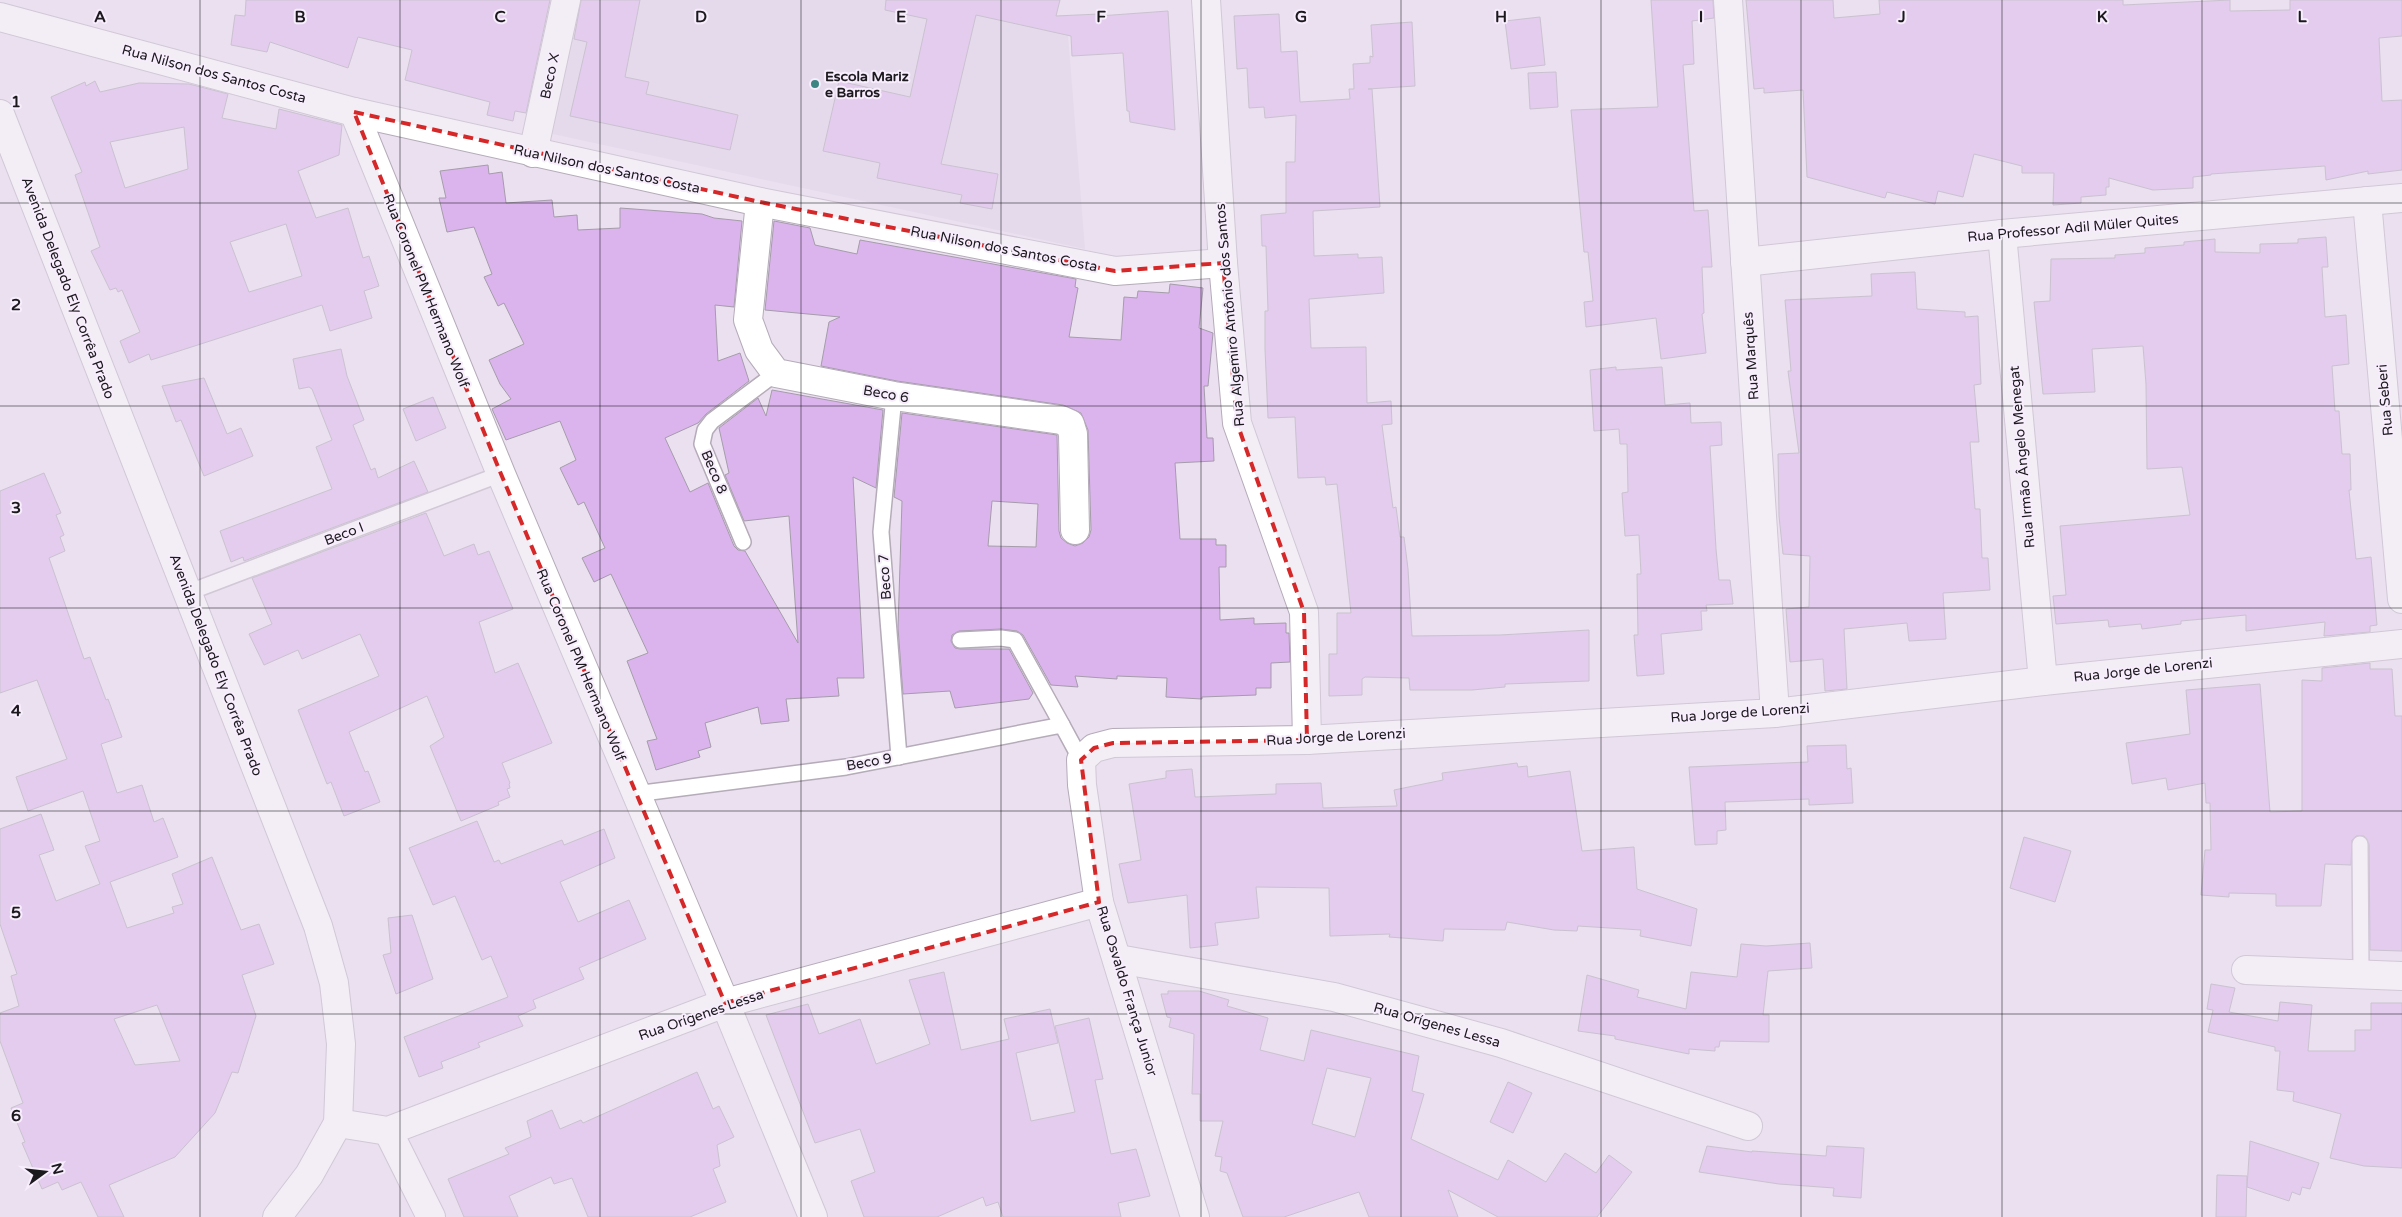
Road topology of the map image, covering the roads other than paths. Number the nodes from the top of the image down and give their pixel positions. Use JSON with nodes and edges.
{"nodes":[{"id":1,"x":566,"y":0,"type":"edge"},
{"id":2,"x":1206,"y":0,"type":"edge"},
{"id":3,"x":1728,"y":0,"type":"edge"},
{"id":4,"x":0,"y":17,"type":"edge"},
{"id":5,"x":354,"y":112,"type":"junction"},
{"id":6,"x":0,"y":114,"type":"edge"},
{"id":7,"x":533,"y":153,"type":"junction"},
{"id":8,"x":2402,"y":198,"type":"edge"},
{"id":9,"x":2367,"y":201,"type":"junction"},
{"id":10,"x":760,"y":202,"type":"junction"},
{"id":11,"x":2002,"y":234,"type":"junction"},
{"id":12,"x":1745,"y":262,"type":"junction"},
{"id":13,"x":1223,"y":263,"type":"junction"},
{"id":14,"x":776,"y":373,"type":"junction"},
{"id":15,"x":894,"y":396,"type":"junction"},
{"id":16,"x":501,"y":474,"type":"junction"},
{"id":17,"x":1075,"y":530,"type":"dead end"},
{"id":18,"x":743,"y":542,"type":"dead end"},
{"id":19,"x":187,"y":593,"type":"junction"},
{"id":20,"x":2402,"y":599,"type":"edge"},
{"id":21,"x":960,"y":640,"type":"dead end"},
{"id":22,"x":2402,"y":644,"type":"edge"},
{"id":23,"x":2043,"y":680,"type":"junction"},
{"id":24,"x":1775,"y":712,"type":"junction"},
{"id":25,"x":1062,"y":725,"type":"junction"},
{"id":26,"x":1307,"y":740,"type":"junction"},
{"id":27,"x":899,"y":757,"type":"junction"},
{"id":28,"x":1081,"y":760,"type":"junction"},
{"id":29,"x":635,"y":794,"type":"junction"},
{"id":30,"x":2360,"y":844,"type":"dead end"},
{"id":31,"x":1099,"y":902,"type":"junction"},
{"id":32,"x":1118,"y":959,"type":"junction"},
{"id":33,"x":2246,"y":970,"type":"dead end"},
{"id":34,"x":2361,"y":974,"type":"junction"},
{"id":35,"x":2402,"y":976,"type":"edge"},
{"id":36,"x":725,"y":1003,"type":"junction"},
{"id":37,"x":338,"y":1123,"type":"junction"},
{"id":38,"x":1748,"y":1126,"type":"dead end"},
{"id":39,"x":388,"y":1131,"type":"junction"},
{"id":40,"x":277,"y":1217,"type":"edge"},
{"id":41,"x":431,"y":1217,"type":"edge"},
{"id":42,"x":812,"y":1217,"type":"edge"},
{"id":43,"x":1195,"y":1217,"type":"edge"}],
"edges":[{"from":1,"to":7,"type":"street","name":"Beco X"},
{"from":2,"to":13,"type":"street","name":"Rua Algemiro Antônio dos Santos"},
{"from":3,"to":12,"type":"street","name":"Rua Marquês"},
{"from":4,"to":5,"type":"street","name":"Rua Nilson dos Santos Costa"},
{"from":5,"to":7,"type":"street","name":"Rua Nilson dos Santos Costa"},
{"from":5,"to":16,"type":"street","name":"Rua Coronel PM Hermano Wolf"},
{"from":6,"to":19,"type":"street","name":"Avenida Delegado Ely Corrêa Prado"},
{"from":7,"to":10,"type":"street","name":"Rua Nilson dos Santos Costa"},
{"from":8,"to":9,"type":"street","name":"Rua Professor Adil Müler Quites"},
{"from":9,"to":11,"type":"street","name":"Rua Professor Adil Müler Quites"},
{"from":9,"to":20,"type":"street","name":"Rua Seberi"},
{"from":10,"to":13,"type":"street","name":"Rua Nilson dos Santos Costa"},
{"from":10,"to":14,"type":"street"},
{"from":11,"to":12,"type":"street","name":"Rua Professor Adil Müler Quites"},
{"from":11,"to":23,"type":"street","name":"Rua Irmão Ângelo Menegat"},
{"from":12,"to":24,"type":"street","name":"Rua Marquês"},
{"from":13,"to":26,"type":"street","name":"Rua Algemiro Antônio dos Santos"},
{"from":14,"to":15,"type":"street","name":"Beco 6"},
{"from":14,"to":18,"type":"lane","name":"Beco 8"},
{"from":15,"to":17,"type":"street","name":"Beco 6"},
{"from":15,"to":27,"type":"lane","name":"Beco 7"},
{"from":16,"to":19,"type":"lane","name":"Beco I"},
{"from":16,"to":29,"type":"street","name":"Rua Coronel PM Hermano Wolf"},
{"from":19,"to":37,"type":"street","name":"Avenida Delegado Ely Corrêa Prado"},
{"from":21,"to":25,"type":"lane"},
{"from":22,"to":23,"type":"street","name":"Rua Jorge de Lorenzi"},
{"from":23,"to":24,"type":"street","name":"Rua Jorge de Lorenzi"},
{"from":24,"to":26,"type":"street","name":"Rua Jorge de Lorenzi"},
{"from":25,"to":27,"type":"lane","name":"Beco 9"},
{"from":25,"to":28,"type":"lane"},
{"from":26,"to":28,"type":"street","name":"Rua Jorge de Lorenzi"},
{"from":27,"to":29,"type":"lane","name":"Beco 9"},
{"from":28,"to":31,"type":"street","name":"Rua Osvaldo França Junior"},
{"from":29,"to":36,"type":"street","name":"Rua Coronel PM Hermano Wolf"},
{"from":30,"to":34,"type":"lane"},
{"from":31,"to":32,"type":"street","name":"Rua Osvaldo França Junior"},
{"from":31,"to":36,"type":"street","name":"Rua Orígenes Lessa"},
{"from":32,"to":38,"type":"street","name":"Rua Orígenes Lessa"},
{"from":32,"to":43,"type":"street","name":"Rua Osvaldo França Junior"},
{"from":33,"to":34,"type":"street"},
{"from":34,"to":35,"type":"street"},
{"from":36,"to":39,"type":"street","name":"Rua Orígenes Lessa"},
{"from":36,"to":42,"type":"street","name":"Rua Coronel PM Hermano Wolf"},
{"from":37,"to":39,"type":"street","name":"Rua Orígenes Lessa"},
{"from":37,"to":40,"type":"street","name":"Avenida Delegado Ely Corrêa Prado"},
{"from":39,"to":41,"type":"street"}]}
